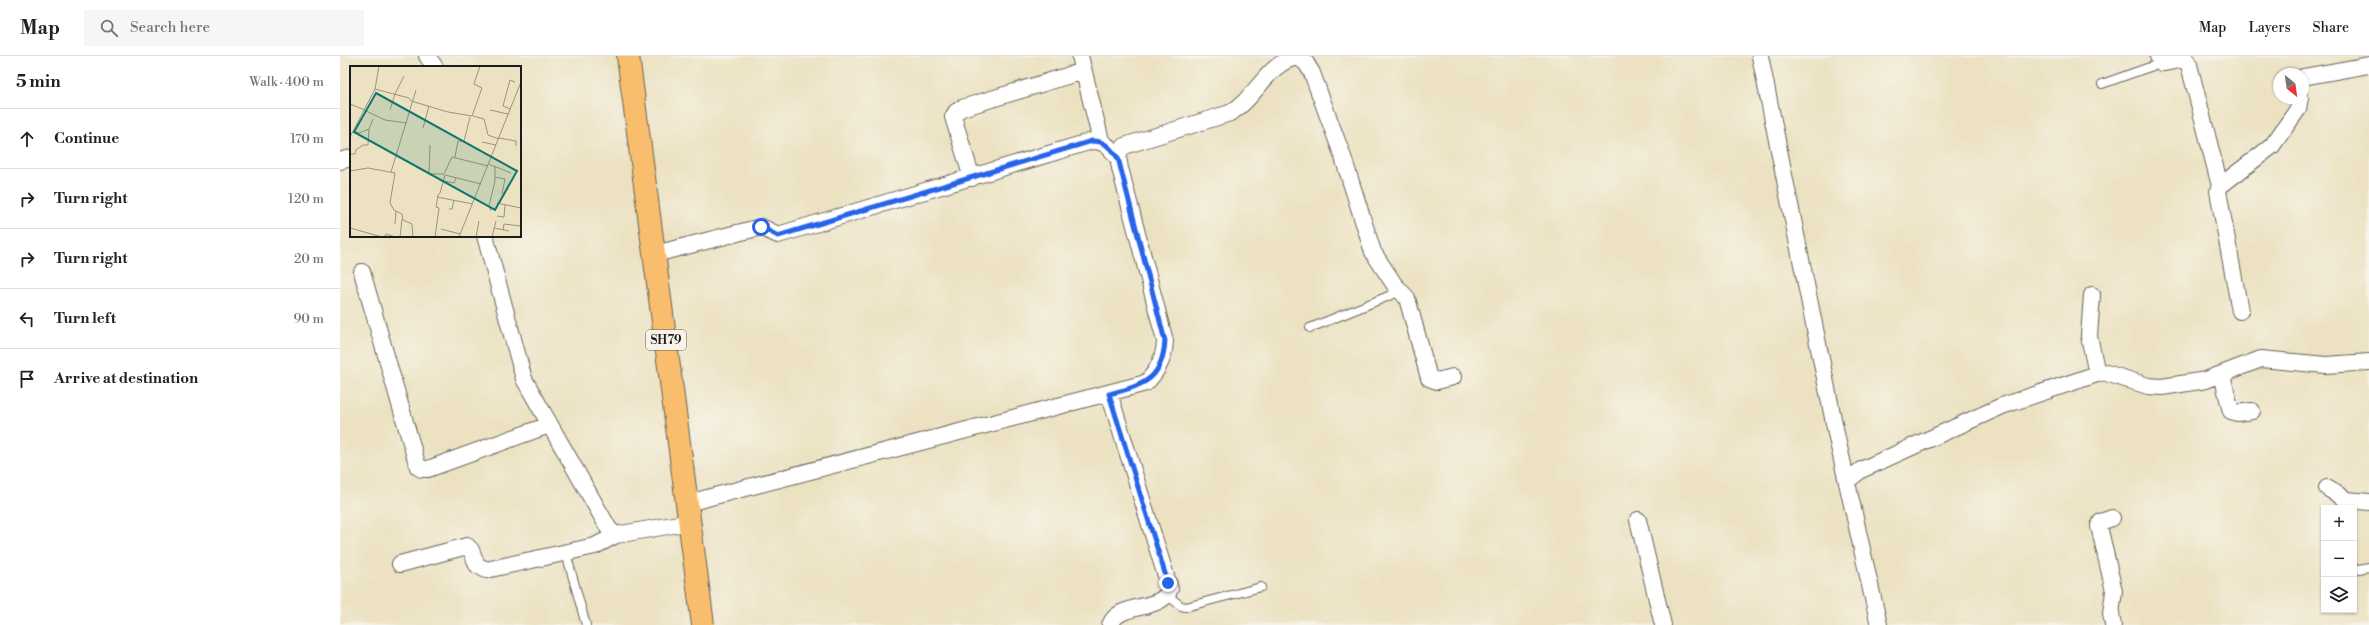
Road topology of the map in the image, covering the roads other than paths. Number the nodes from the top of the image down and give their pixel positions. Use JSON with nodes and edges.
{"nodes":[{"id":1,"x":427,"y":56,"type":"edge"},
{"id":2,"x":628,"y":56,"type":"edge"},
{"id":3,"x":1760,"y":56,"type":"edge"},
{"id":4,"x":2159,"y":59,"type":"edge"},
{"id":5,"x":1082,"y":63,"type":"edge"},
{"id":6,"x":2369,"y":65,"type":"edge"},
{"id":7,"x":434,"y":66,"type":"edge"},
{"id":8,"x":2309,"y":76,"type":"edge"},
{"id":9,"x":2102,"y":84,"type":"dead end"},
{"id":10,"x":2299,"y":104,"type":"edge"},
{"id":11,"x":1101,"y":141,"type":"junction"},
{"id":12,"x":350,"y":158,"type":"edge"},
{"id":13,"x":1118,"y":158,"type":"junction"},
{"id":14,"x":340,"y":161,"type":"edge"},
{"id":15,"x":972,"y":178,"type":"junction"},
{"id":16,"x":2220,"y":186,"type":"junction"},
{"id":17,"x":485,"y":237,"type":"edge"},
{"id":18,"x":655,"y":254,"type":"junction"},
{"id":19,"x":362,"y":272,"type":"dead end"},
{"id":20,"x":1401,"y":291,"type":"junction"},
{"id":21,"x":2092,"y":295,"type":"dead end"},
{"id":22,"x":2240,"y":311,"type":"dead end"},
{"id":23,"x":1310,"y":328,"type":"dead end"},
{"id":24,"x":2369,"y":362,"type":"edge"},
{"id":25,"x":2097,"y":374,"type":"junction"},
{"id":26,"x":2222,"y":375,"type":"junction"},
{"id":27,"x":1453,"y":377,"type":"dead end"},
{"id":28,"x":1109,"y":394,"type":"junction"},
{"id":29,"x":2252,"y":411,"type":"dead end"},
{"id":30,"x":548,"y":425,"type":"junction"},
{"id":31,"x":1847,"y":481,"type":"junction"},
{"id":32,"x":2328,"y":488,"type":"dead end"},
{"id":33,"x":2369,"y":502,"type":"edge"},
{"id":34,"x":689,"y":513,"type":"junction"},
{"id":35,"x":2112,"y":518,"type":"dead end"},
{"id":36,"x":1638,"y":520,"type":"dead end"},
{"id":37,"x":616,"y":535,"type":"junction"},
{"id":38,"x":566,"y":553,"type":"junction"},
{"id":39,"x":400,"y":564,"type":"dead end"},
{"id":40,"x":2369,"y":567,"type":"edge"},
{"id":41,"x":2357,"y":569,"type":"edge"},
{"id":42,"x":1261,"y":587,"type":"dead end"},
{"id":43,"x":1167,"y":595,"type":"junction"},
{"id":44,"x":586,"y":625,"type":"edge"},
{"id":45,"x":703,"y":625,"type":"edge"},
{"id":46,"x":1110,"y":625,"type":"edge"},
{"id":47,"x":1663,"y":625,"type":"edge"},
{"id":48,"x":1879,"y":625,"type":"edge"},
{"id":49,"x":2113,"y":625,"type":"edge"}],
"edges":[{"from":1,"to":7,"type":"street"},
{"from":2,"to":18,"type":"main road","number":"SH79"},
{"from":3,"to":31,"type":"street"},
{"from":4,"to":9,"type":"lane"},
{"from":4,"to":16,"type":"street"},
{"from":5,"to":11,"type":"street"},
{"from":5,"to":15,"type":"street"},
{"from":6,"to":8,"type":"street"},
{"from":10,"to":16,"type":"street"},
{"from":11,"to":13,"type":"street"},
{"from":11,"to":15,"type":"street"},
{"from":12,"to":14,"type":"street"},
{"from":13,"to":20,"type":"street"},
{"from":13,"to":28,"type":"street"},
{"from":15,"to":18,"type":"street"},
{"from":16,"to":22,"type":"street"},
{"from":17,"to":30,"type":"street"},
{"from":18,"to":34,"type":"main road","number":"SH79"},
{"from":19,"to":30,"type":"street"},
{"from":20,"to":23,"type":"lane"},
{"from":20,"to":27,"type":"street"},
{"from":21,"to":25,"type":"street"},
{"from":24,"to":26,"type":"street"},
{"from":25,"to":26,"type":"street"},
{"from":25,"to":31,"type":"street"},
{"from":26,"to":29,"type":"street"},
{"from":28,"to":34,"type":"street"},
{"from":28,"to":43,"type":"street"},
{"from":30,"to":37,"type":"street"},
{"from":31,"to":48,"type":"street"},
{"from":32,"to":33,"type":"street"},
{"from":34,"to":37,"type":"street"},
{"from":34,"to":45,"type":"main road","number":"SH79"},
{"from":35,"to":49,"type":"street"},
{"from":36,"to":47,"type":"street"},
{"from":37,"to":38,"type":"street"},
{"from":38,"to":39,"type":"street"},
{"from":38,"to":44,"type":"lane"},
{"from":40,"to":41,"type":"lane"},
{"from":42,"to":43,"type":"lane"},
{"from":43,"to":46,"type":"street"}]}
